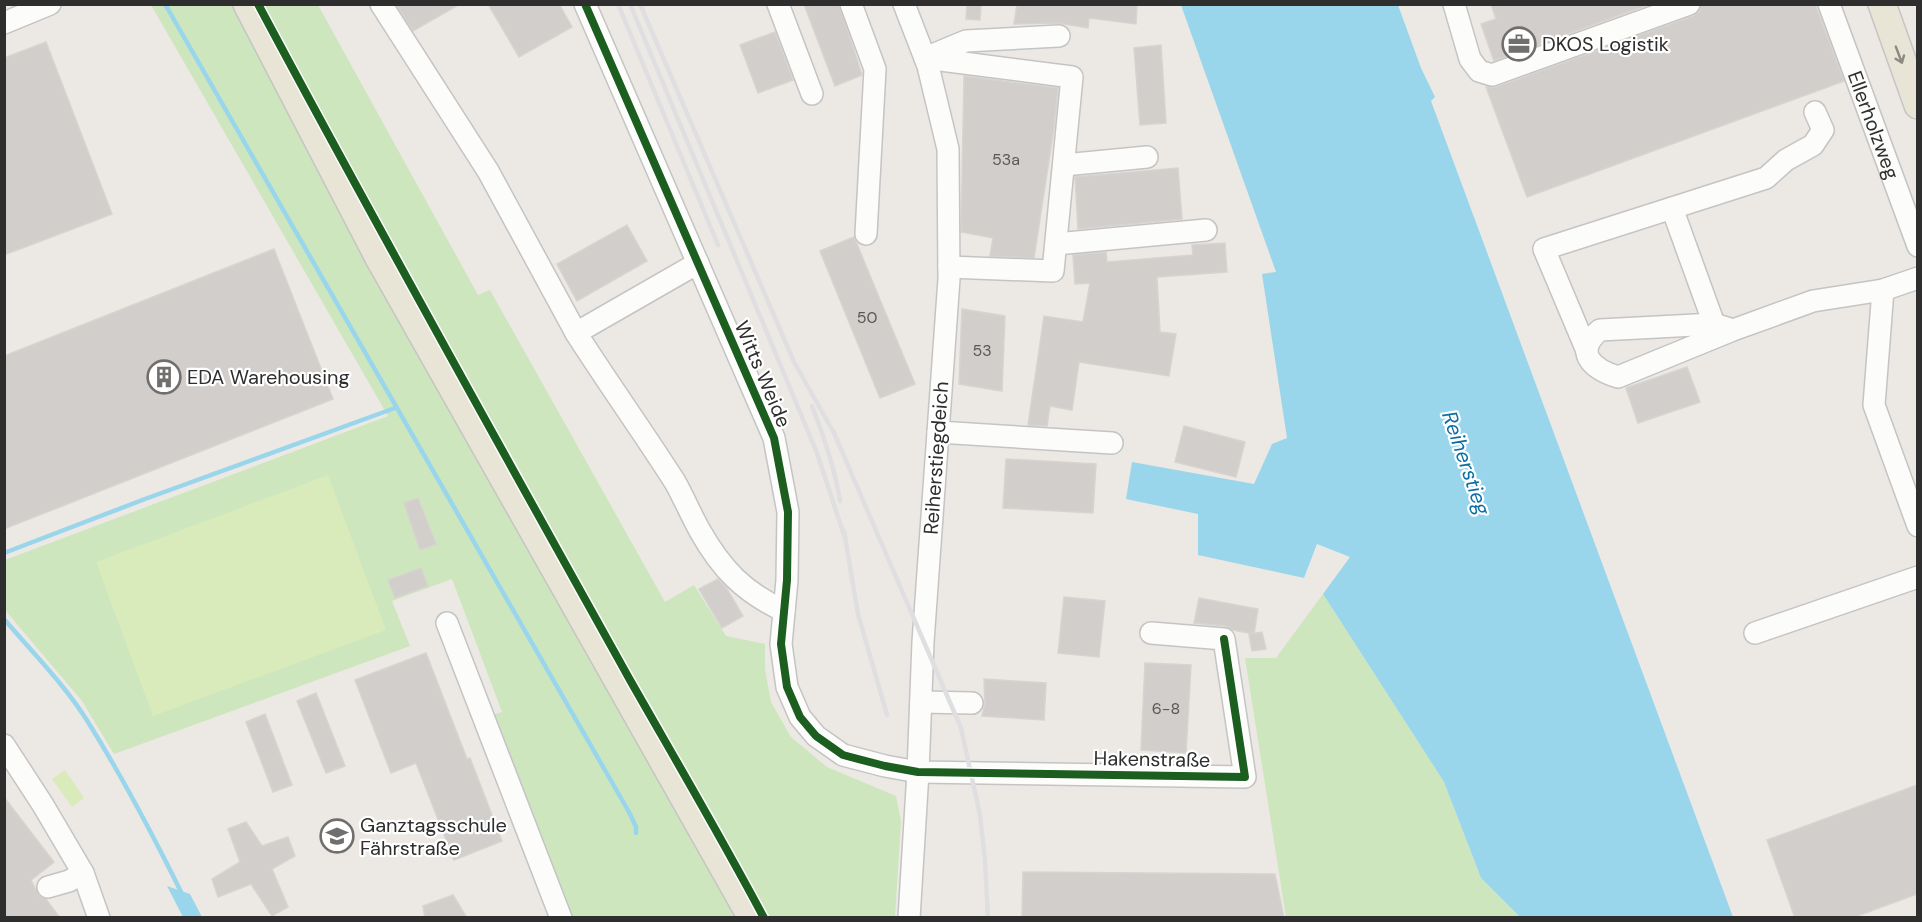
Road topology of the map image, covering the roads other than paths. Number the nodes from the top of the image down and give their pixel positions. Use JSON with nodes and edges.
{"nodes":[{"id":1,"x":50,"y":4,"type":"edge"},
{"id":2,"x":247,"y":4,"type":"edge"},
{"id":3,"x":381,"y":4,"type":"edge"},
{"id":4,"x":585,"y":4,"type":"edge"},
{"id":5,"x":778,"y":4,"type":"edge"},
{"id":6,"x":851,"y":4,"type":"edge"},
{"id":7,"x":904,"y":4,"type":"edge"},
{"id":8,"x":1454,"y":4,"type":"edge"},
{"id":9,"x":1689,"y":4,"type":"edge"},
{"id":10,"x":1829,"y":4,"type":"edge"},
{"id":11,"x":1882,"y":4,"type":"edge"},
{"id":12,"x":4,"y":22,"type":"edge"},
{"id":13,"x":1059,"y":36,"type":"dead end"},
{"id":14,"x":925,"y":58,"type":"junction"},
{"id":15,"x":812,"y":94,"type":"dead end"},
{"id":16,"x":1917,"y":105,"type":"edge"},
{"id":17,"x":1815,"y":111,"type":"dead end"},
{"id":18,"x":1147,"y":157,"type":"dead end"},
{"id":19,"x":1064,"y":165,"type":"junction"},
{"id":20,"x":1672,"y":208,"type":"junction"},
{"id":21,"x":1206,"y":230,"type":"dead end"},
{"id":22,"x":866,"y":234,"type":"dead end"},
{"id":23,"x":1056,"y":244,"type":"junction"},
{"id":24,"x":1917,"y":246,"type":"edge"},
{"id":25,"x":698,"y":263,"type":"junction"},
{"id":26,"x":949,"y":267,"type":"junction"},
{"id":27,"x":1917,"y":278,"type":"edge"},
{"id":28,"x":1882,"y":290,"type":"junction"},
{"id":29,"x":1723,"y":327,"type":"junction"},
{"id":30,"x":576,"y":333,"type":"junction"},
{"id":31,"x":1587,"y":351,"type":"junction"},
{"id":32,"x":938,"y":432,"type":"junction"},
{"id":33,"x":1112,"y":443,"type":"dead end"},
{"id":34,"x":1917,"y":526,"type":"edge"},
{"id":35,"x":1917,"y":577,"type":"edge"},
{"id":36,"x":784,"y":611,"type":"junction"},
{"id":37,"x":447,"y":623,"type":"dead end"},
{"id":38,"x":1151,"y":633,"type":"dead end"},
{"id":39,"x":1755,"y":633,"type":"dead end"},
{"id":40,"x":921,"y":702,"type":"junction"},
{"id":41,"x":972,"y":703,"type":"dead end"},
{"id":42,"x":4,"y":745,"type":"edge"},
{"id":43,"x":918,"y":772,"type":"junction"},
{"id":44,"x":83,"y":873,"type":"junction"},
{"id":45,"x":48,"y":887,"type":"dead end"},
{"id":46,"x":99,"y":918,"type":"edge"},
{"id":47,"x":561,"y":918,"type":"edge"},
{"id":48,"x":752,"y":918,"type":"edge"},
{"id":49,"x":909,"y":918,"type":"edge"}],
"edges":[{"from":1,"to":12,"type":"street"},
{"from":2,"to":48,"type":"main road"},
{"from":3,"to":30,"type":"street"},
{"from":4,"to":25,"type":"street","name":"Witts Weide"},
{"from":5,"to":15,"type":"street"},
{"from":6,"to":22,"type":"street"},
{"from":7,"to":14,"type":"street","name":"Reiherstiegdeich"},
{"from":8,"to":9,"type":"street"},
{"from":10,"to":24,"type":"street","name":"Ellerholzweg"},
{"from":11,"to":16,"type":"main road","one_way":true},
{"from":13,"to":14,"type":"street"},
{"from":14,"to":19,"type":"street"},
{"from":14,"to":26,"type":"street","name":"Reiherstiegdeich"},
{"from":17,"to":20,"type":"street"},
{"from":18,"to":19,"type":"street"},
{"from":19,"to":23,"type":"street"},
{"from":20,"to":29,"type":"street"},
{"from":20,"to":31,"type":"street"},
{"from":21,"to":23,"type":"street"},
{"from":23,"to":26,"type":"street"},
{"from":25,"to":30,"type":"street"},
{"from":25,"to":36,"type":"street","name":"Witts Weide"},
{"from":26,"to":32,"type":"street","name":"Reiherstiegdeich"},
{"from":27,"to":28,"type":"street"},
{"from":28,"to":29,"type":"street"},
{"from":28,"to":34,"type":"street"},
{"from":29,"to":31,"type":"street"},
{"from":29,"to":31,"type":"street"},
{"from":30,"to":36,"type":"street"},
{"from":32,"to":33,"type":"street"},
{"from":32,"to":40,"type":"street","name":"Reiherstiegdeich"},
{"from":35,"to":39,"type":"street"},
{"from":36,"to":43,"type":"street","name":"Witts Weide"},
{"from":37,"to":47,"type":"street"},
{"from":38,"to":43,"type":"street","name":"Hakenstraße"},
{"from":40,"to":41,"type":"street"},
{"from":40,"to":43,"type":"street","name":"Reiherstiegdeich"},
{"from":42,"to":44,"type":"street"},
{"from":43,"to":49,"type":"street","name":"Reiherstiegdeich"},
{"from":44,"to":45,"type":"street"},
{"from":44,"to":46,"type":"street"}]}
